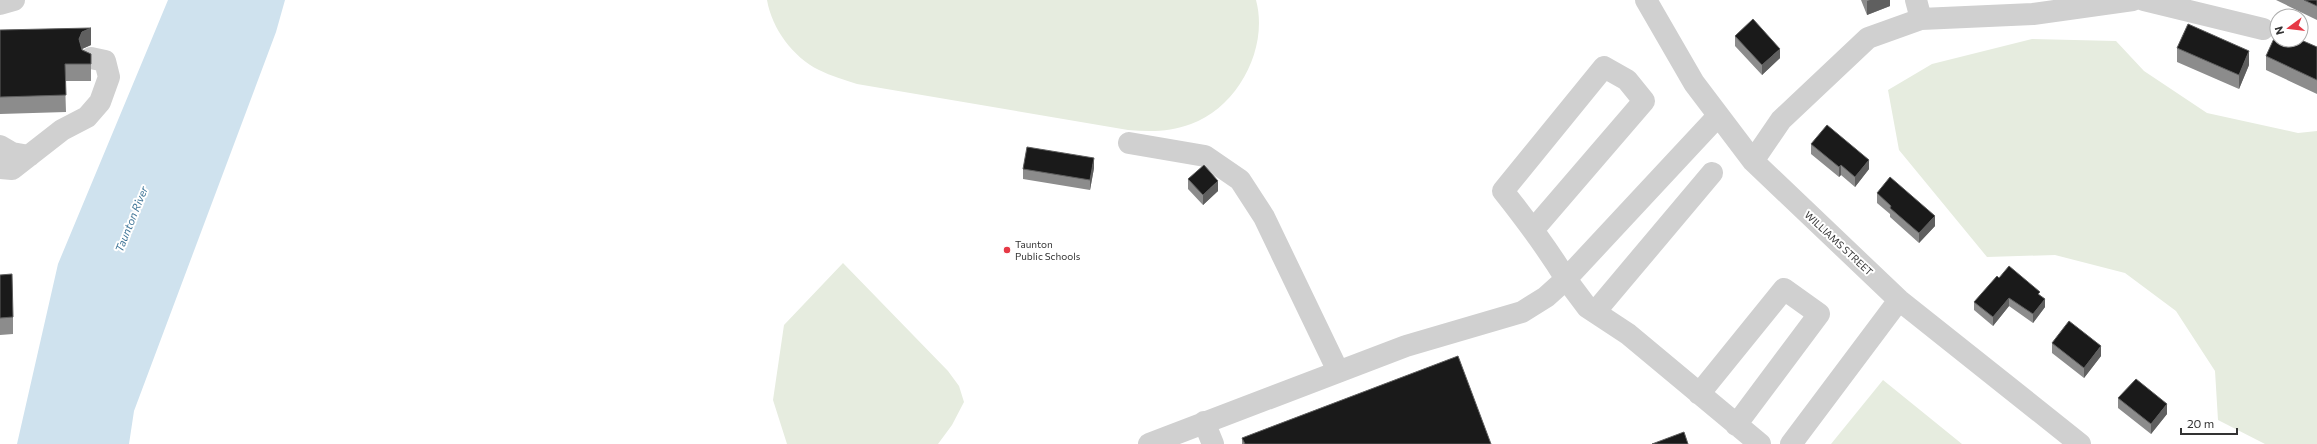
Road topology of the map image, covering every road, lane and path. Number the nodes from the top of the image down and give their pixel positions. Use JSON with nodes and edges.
{"nodes":[{"id":1,"x":14,"y":0,"type":"edge"},
{"id":2,"x":1646,"y":0,"type":"edge"},
{"id":3,"x":2133,"y":0,"type":"edge"},
{"id":4,"x":2144,"y":0,"type":"edge"},
{"id":5,"x":0,"y":4,"type":"edge"},
{"id":6,"x":1919,"y":10,"type":"edge"},
{"id":7,"x":2263,"y":29,"type":"dead end"},
{"id":8,"x":91,"y":58,"type":"edge"},
{"id":9,"x":1717,"y":117,"type":"junction"},
{"id":10,"x":1129,"y":143,"type":"dead end"},
{"id":11,"x":8,"y":156,"type":"edge"},
{"id":12,"x":1753,"y":161,"type":"junction"},
{"id":13,"x":1712,"y":173,"type":"dead end"},
{"id":14,"x":1533,"y":230,"type":"junction"},
{"id":15,"x":1566,"y":279,"type":"junction"},
{"id":16,"x":1898,"y":300,"type":"junction"},
{"id":17,"x":1595,"y":312,"type":"junction"},
{"id":18,"x":1338,"y":371,"type":"junction"},
{"id":19,"x":1699,"y":394,"type":"junction"},
{"id":20,"x":1204,"y":422,"type":"junction"},
{"id":21,"x":1736,"y":424,"type":"junction"},
{"id":22,"x":1149,"y":444,"type":"edge"},
{"id":23,"x":1213,"y":444,"type":"edge"},
{"id":24,"x":1760,"y":444,"type":"edge"},
{"id":25,"x":1791,"y":444,"type":"edge"},
{"id":26,"x":2080,"y":444,"type":"edge"}],
"edges":[{"from":1,"to":5,"type":"street"},
{"from":2,"to":9,"type":"street","name":"WILLIAMS STREET"},
{"from":3,"to":6,"type":"street"},
{"from":4,"to":7,"type":"street"},
{"from":6,"to":12,"type":"street"},
{"from":8,"to":11,"type":"street"},
{"from":9,"to":12,"type":"street","name":"WILLIAMS STREET"},
{"from":9,"to":15,"type":"street"},
{"from":10,"to":18,"type":"street"},
{"from":12,"to":16,"type":"street","name":"WILLIAMS STREET"},
{"from":13,"to":17,"type":"street"},
{"from":14,"to":14,"type":"street"},
{"from":14,"to":15,"type":"street"},
{"from":15,"to":17,"type":"street"},
{"from":15,"to":18,"type":"street"},
{"from":16,"to":25,"type":"street"},
{"from":16,"to":26,"type":"street","name":"WILLIAMS STREET"},
{"from":17,"to":19,"type":"street"},
{"from":18,"to":20,"type":"street"},
{"from":19,"to":21,"type":"street"},
{"from":19,"to":21,"type":"street"},
{"from":20,"to":22,"type":"street"},
{"from":20,"to":23,"type":"street"},
{"from":21,"to":24,"type":"street"}]}
